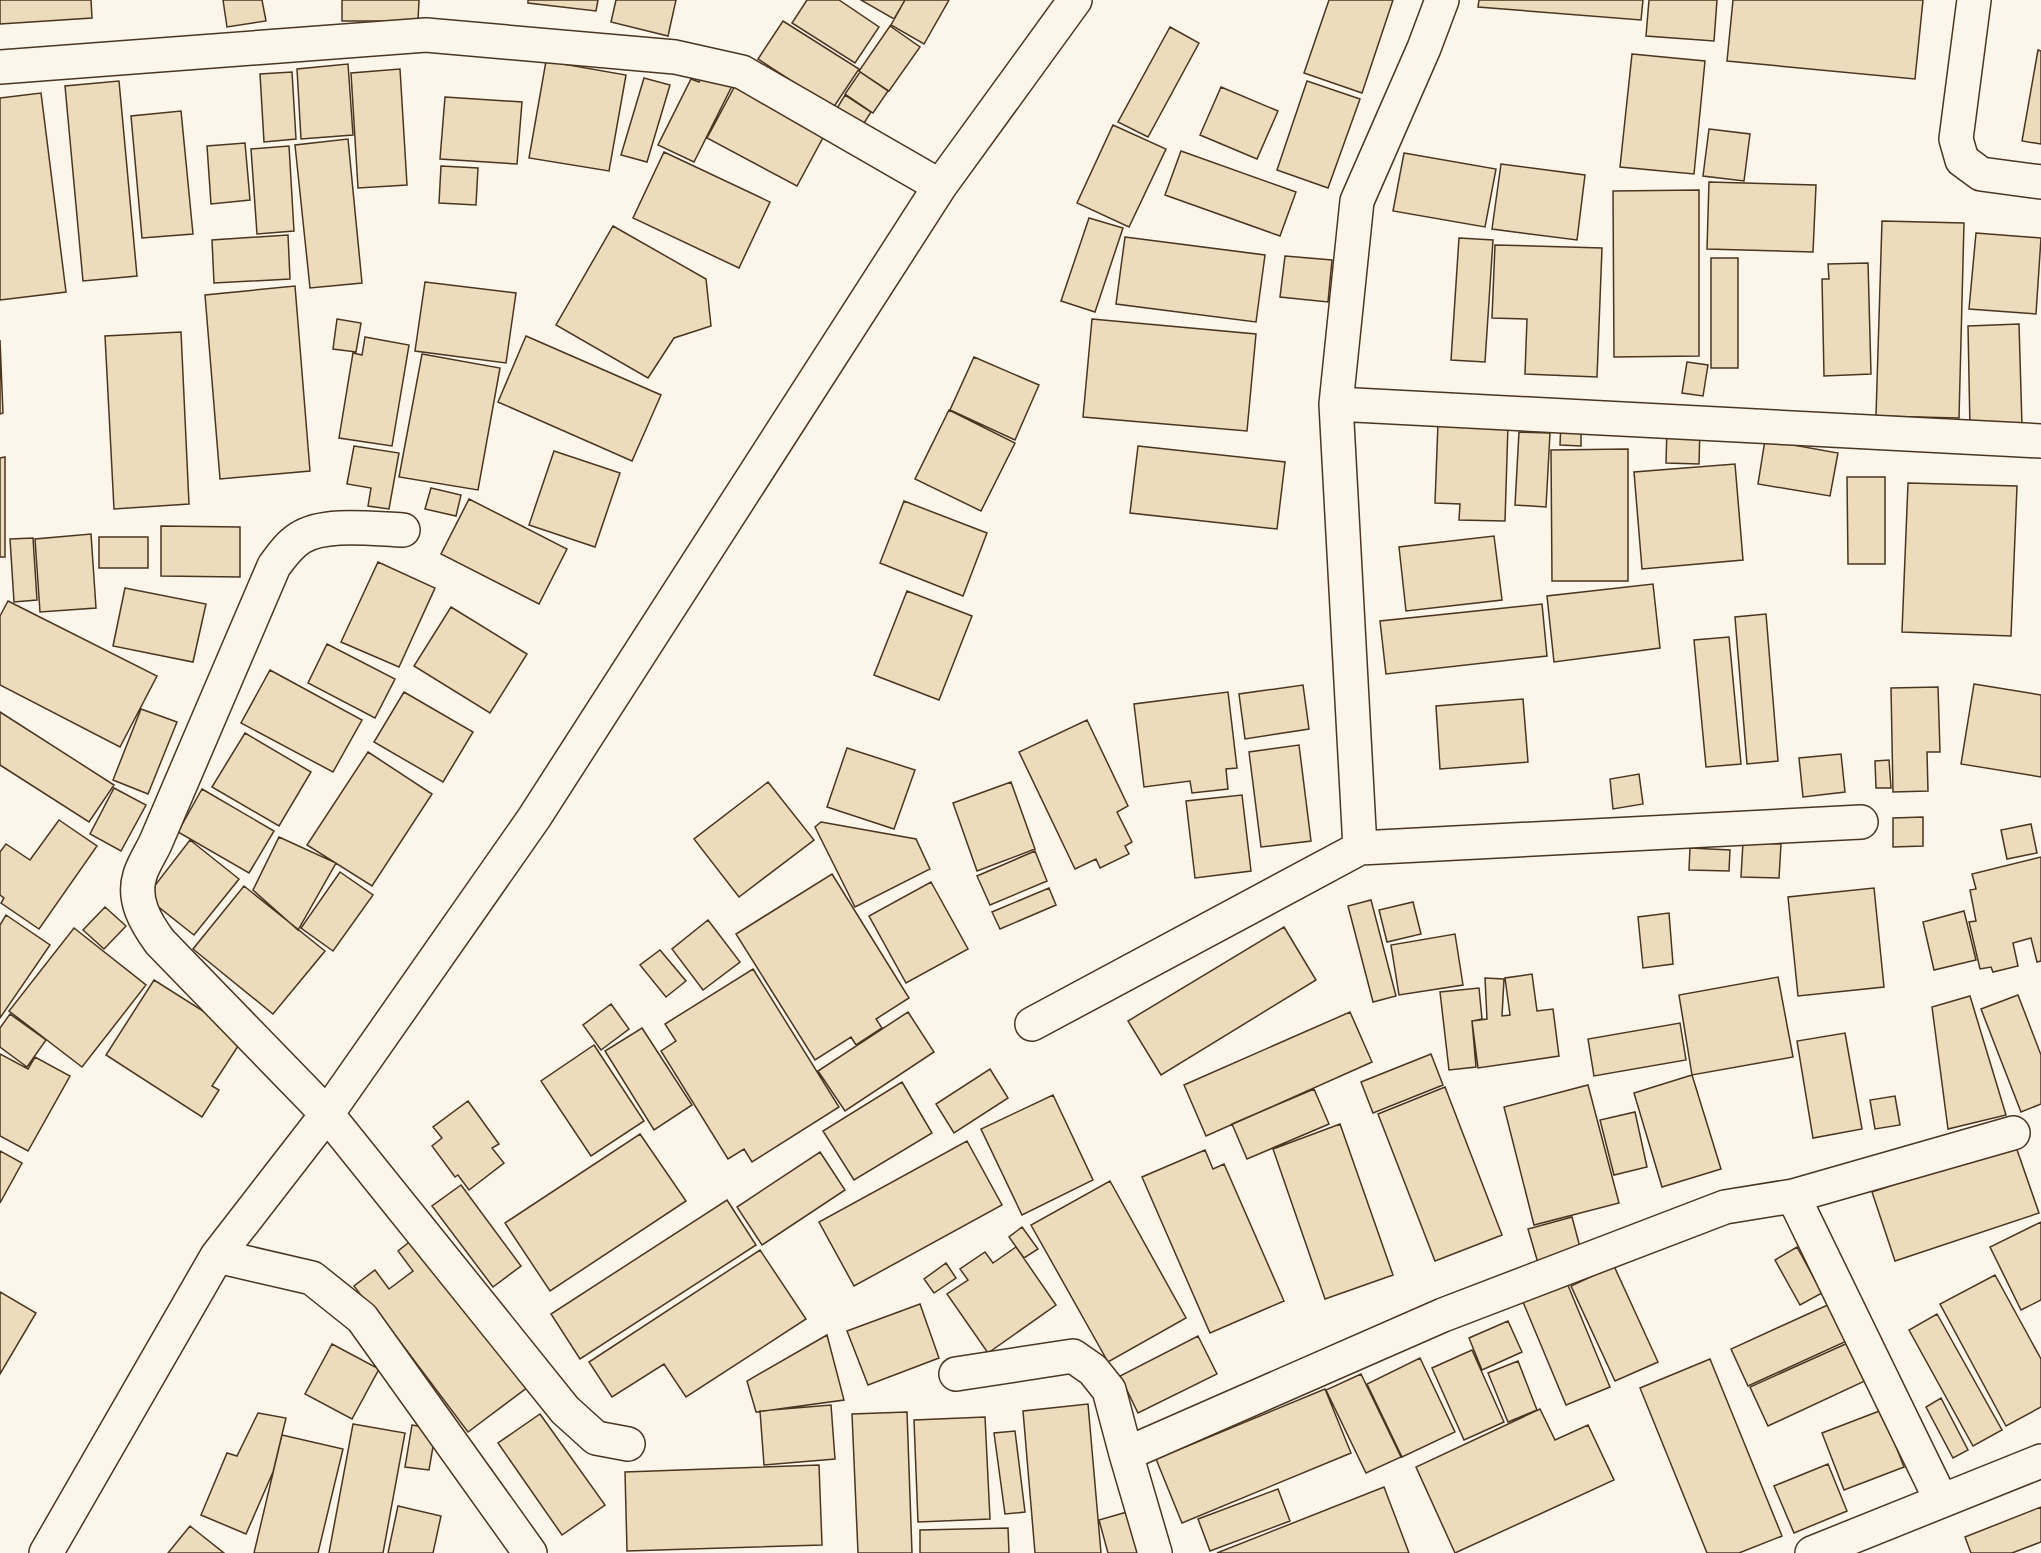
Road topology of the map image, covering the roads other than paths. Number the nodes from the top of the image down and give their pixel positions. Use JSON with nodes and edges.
{"nodes":[{"id":1,"x":1442,"y":0,"type":"edge"},
{"id":2,"x":1974,"y":0,"type":"edge"},
{"id":3,"x":1063,"y":4,"type":"edge"},
{"id":4,"x":0,"y":67,"type":"edge"},
{"id":5,"x":2041,"y":182,"type":"edge"},
{"id":6,"x":940,"y":186,"type":"junction"},
{"id":7,"x":1336,"y":404,"type":"junction"},
{"id":8,"x":2041,"y":441,"type":"edge"},
{"id":9,"x":403,"y":530,"type":"dead end"},
{"id":10,"x":1861,"y":822,"type":"dead end"},
{"id":11,"x":1360,"y":848,"type":"junction"},
{"id":12,"x":1032,"y":1023,"type":"dead end"},
{"id":13,"x":327,"y":1114,"type":"junction"},
{"id":14,"x":2013,"y":1133,"type":"dead end"},
{"id":15,"x":1793,"y":1196,"type":"junction"},
{"id":16,"x":217,"y":1256,"type":"junction"},
{"id":17,"x":956,"y":1374,"type":"dead end"},
{"id":18,"x":628,"y":1444,"type":"dead end"},
{"id":19,"x":1125,"y":1454,"type":"junction"},
{"id":20,"x":2041,"y":1461,"type":"edge"},
{"id":21,"x":1941,"y":1500,"type":"junction"},
{"id":22,"x":46,"y":1553,"type":"edge"},
{"id":23,"x":530,"y":1553,"type":"edge"},
{"id":24,"x":1155,"y":1553,"type":"edge"},
{"id":25,"x":1812,"y":1553,"type":"edge"}],
"edges":[{"from":1,"to":7,"type":"street"},
{"from":2,"to":5,"type":"street"},
{"from":3,"to":6,"type":"street"},
{"from":4,"to":6,"type":"street"},
{"from":6,"to":13,"type":"street"},
{"from":7,"to":8,"type":"street"},
{"from":7,"to":11,"type":"street"},
{"from":9,"to":13,"type":"street"},
{"from":10,"to":11,"type":"street"},
{"from":11,"to":12,"type":"street"},
{"from":13,"to":16,"type":"street"},
{"from":13,"to":18,"type":"street"},
{"from":14,"to":15,"type":"street"},
{"from":15,"to":19,"type":"street"},
{"from":15,"to":21,"type":"street"},
{"from":16,"to":22,"type":"street"},
{"from":16,"to":23,"type":"street"},
{"from":17,"to":19,"type":"street"},
{"from":19,"to":24,"type":"street"},
{"from":20,"to":21,"type":"street"},
{"from":21,"to":25,"type":"street"}]}
